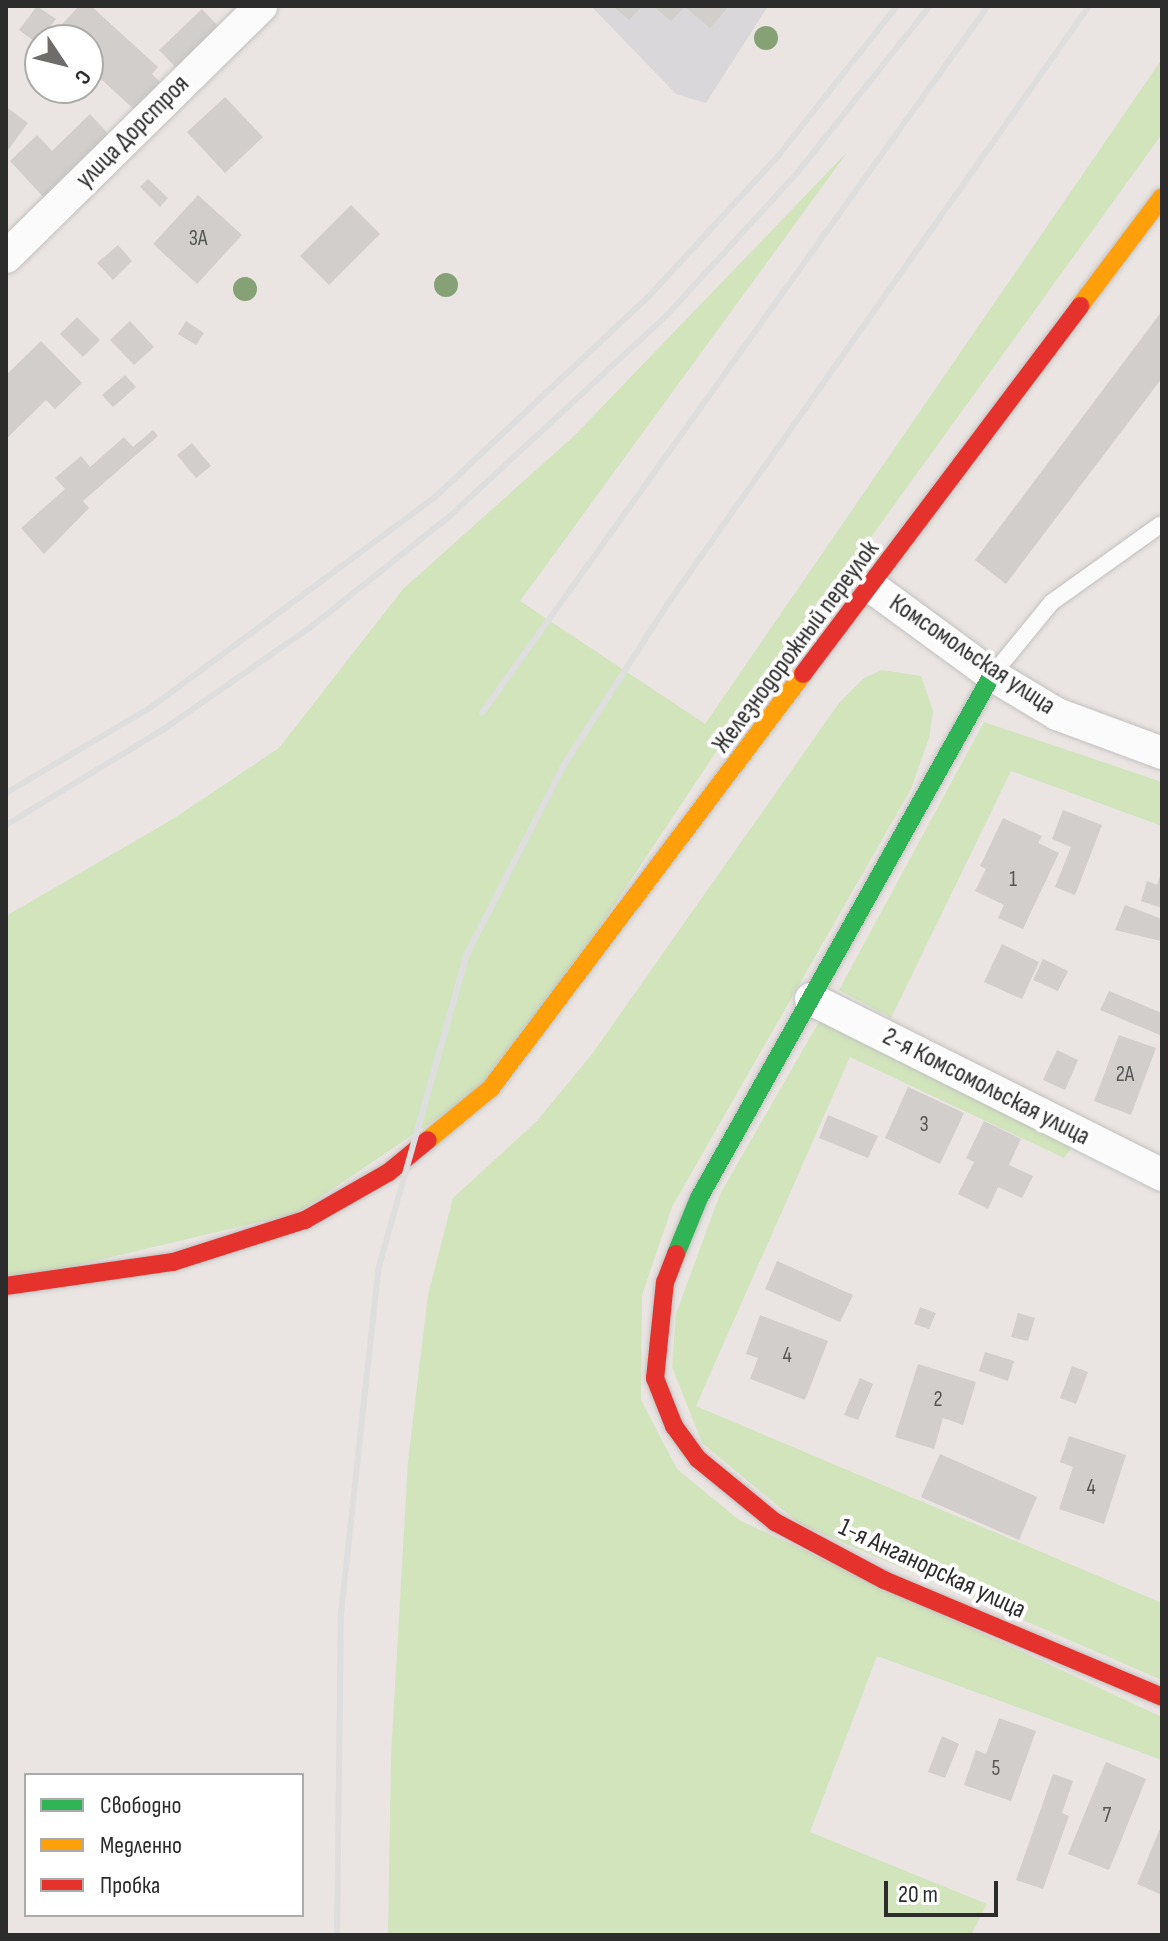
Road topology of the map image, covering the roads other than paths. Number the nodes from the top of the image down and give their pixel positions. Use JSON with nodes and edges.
{"nodes":[{"id":1,"x":261,"y":6,"type":"edge"},
{"id":2,"x":1162,"y":197,"type":"edge"},
{"id":3,"x":6,"y":257,"type":"edge"},
{"id":4,"x":1161,"y":524,"type":"edge"},
{"id":5,"x":873,"y":588,"type":"junction"},
{"id":6,"x":992,"y":675,"type":"junction"},
{"id":7,"x":1162,"y":753,"type":"edge"},
{"id":8,"x":811,"y":999,"type":"junction"},
{"id":9,"x":1162,"y":1175,"type":"edge"},
{"id":10,"x":6,"y":1286,"type":"edge"},
{"id":11,"x":1162,"y":1697,"type":"edge"}],
"edges":[{"from":1,"to":3,"type":"street","name":"улица Дорстроя"},
{"from":2,"to":5,"type":"street","name":"Железнодорожный переулок"},
{"from":4,"to":6,"type":"lane"},
{"from":5,"to":6,"type":"street","name":"Комсомольская улица"},
{"from":5,"to":10,"type":"street","name":"Железнодорожный переулок"},
{"from":6,"to":7,"type":"street","name":"Комсомольская улица"},
{"from":6,"to":8,"type":"street","name":"1-я Анганорская улица"},
{"from":8,"to":9,"type":"street","name":"2-я Комсомольская улица"},
{"from":8,"to":11,"type":"street","name":"1-я Анганорская улица"}]}
